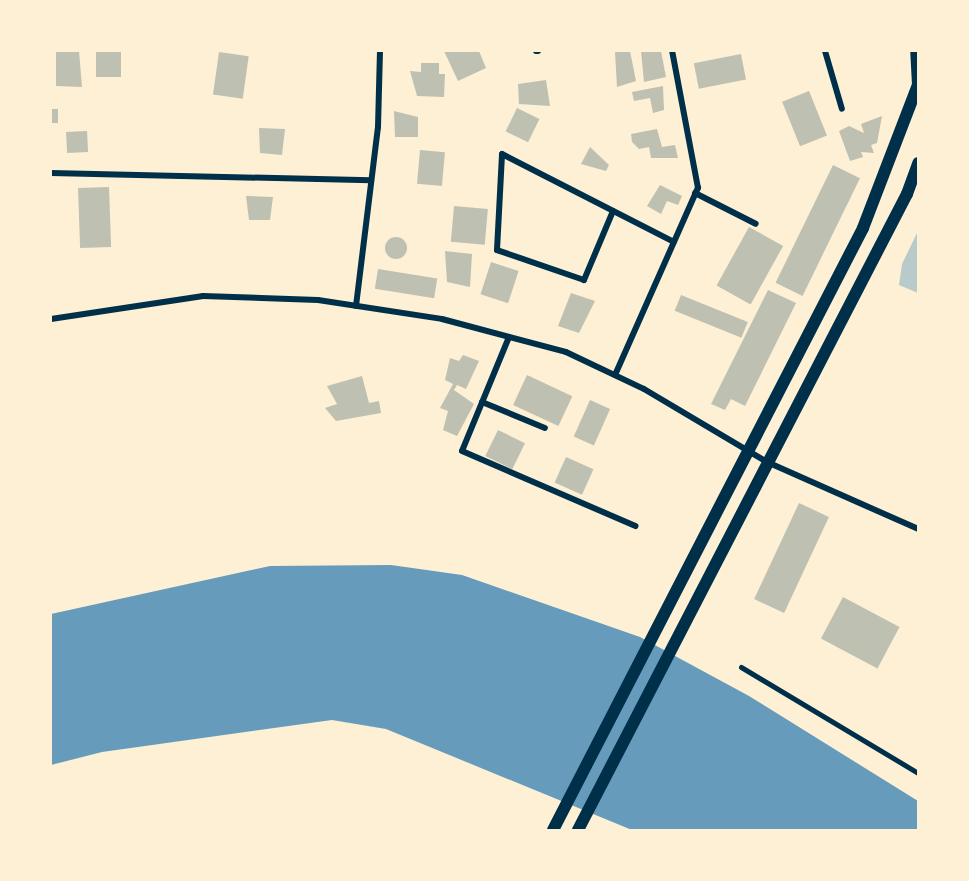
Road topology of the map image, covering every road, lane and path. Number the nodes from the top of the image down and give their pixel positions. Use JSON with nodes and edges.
{"nodes":[{"id":1,"x":380,"y":51,"type":"edge"},
{"id":2,"x":672,"y":51,"type":"edge"},
{"id":3,"x":825,"y":51,"type":"edge"},
{"id":4,"x":916,"y":51,"type":"edge"},
{"id":5,"x":842,"y":109,"type":"dead end"},
{"id":6,"x":918,"y":163,"type":"edge"},
{"id":7,"x":51,"y":173,"type":"edge"},
{"id":8,"x":371,"y":180,"type":"junction"},
{"id":9,"x":695,"y":194,"type":"junction"},
{"id":10,"x":613,"y":211,"type":"junction"},
{"id":11,"x":756,"y":224,"type":"dead end"},
{"id":12,"x":674,"y":242,"type":"junction"},
{"id":13,"x":356,"y":306,"type":"junction"},
{"id":14,"x":51,"y":319,"type":"edge"},
{"id":15,"x":509,"y":337,"type":"junction"},
{"id":16,"x":615,"y":375,"type":"junction"},
{"id":17,"x":482,"y":402,"type":"junction"},
{"id":18,"x":545,"y":428,"type":"dead end"},
{"id":19,"x":751,"y":452,"type":"junction"},
{"id":20,"x":767,"y":462,"type":"junction"},
{"id":21,"x":635,"y":526,"type":"dead end"},
{"id":22,"x":918,"y":529,"type":"edge"},
{"id":23,"x":741,"y":667,"type":"dead end"},
{"id":24,"x":918,"y":773,"type":"edge"},
{"id":25,"x":553,"y":830,"type":"edge"},
{"id":26,"x":578,"y":830,"type":"edge"}],
"edges":[{"from":1,"to":8,"type":"street"},
{"from":2,"to":9,"type":"street"},
{"from":3,"to":5,"type":"street"},
{"from":4,"to":19,"type":"main road"},
{"from":6,"to":20,"type":"main road"},
{"from":7,"to":8,"type":"street"},
{"from":8,"to":13,"type":"street"},
{"from":9,"to":11,"type":"street"},
{"from":9,"to":12,"type":"street"},
{"from":10,"to":10,"type":"street"},
{"from":10,"to":12,"type":"street"},
{"from":12,"to":16,"type":"street"},
{"from":13,"to":14,"type":"street"},
{"from":13,"to":15,"type":"street"},
{"from":15,"to":16,"type":"street"},
{"from":15,"to":17,"type":"street"},
{"from":16,"to":19,"type":"street"},
{"from":17,"to":18,"type":"street"},
{"from":17,"to":21,"type":"street"},
{"from":19,"to":20,"type":"street"},
{"from":19,"to":25,"type":"main road"},
{"from":20,"to":22,"type":"street"},
{"from":20,"to":26,"type":"main road"},
{"from":23,"to":24,"type":"street"}]}
